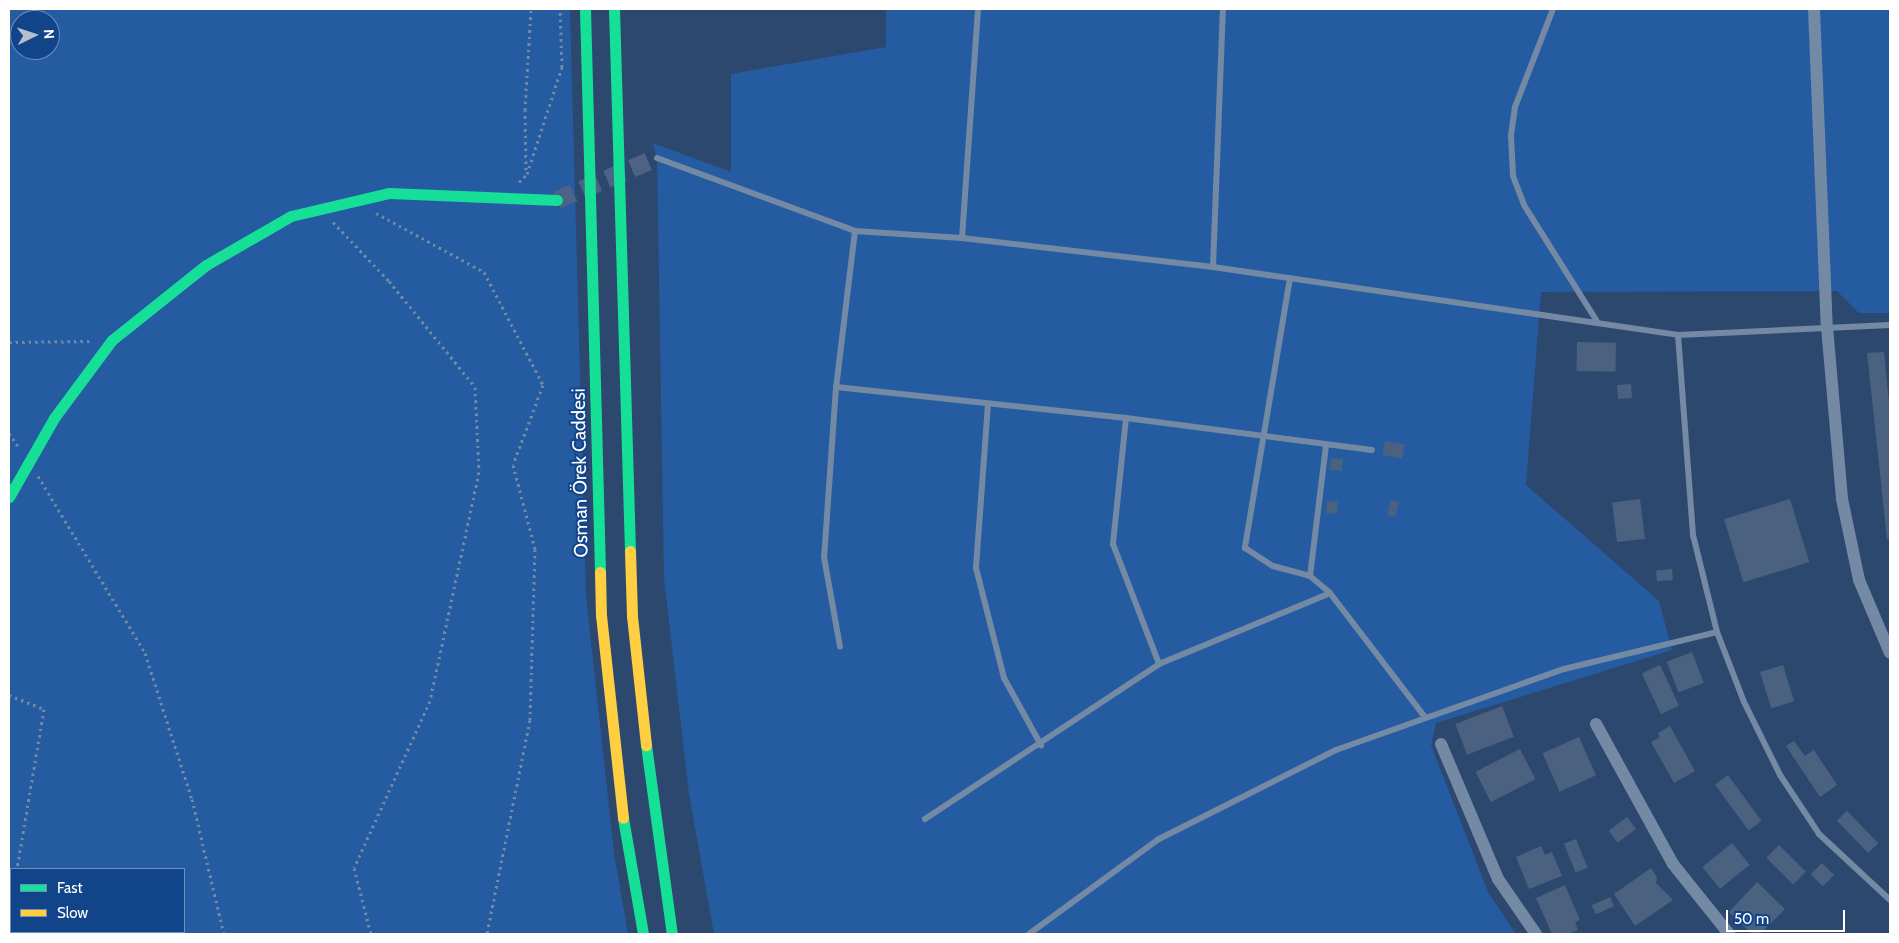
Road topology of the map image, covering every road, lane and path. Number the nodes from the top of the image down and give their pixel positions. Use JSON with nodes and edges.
{"nodes":[{"id":1,"x":530,"y":9,"type":"edge"},
{"id":2,"x":560,"y":9,"type":"edge"},
{"id":3,"x":585,"y":9,"type":"edge"},
{"id":4,"x":614,"y":9,"type":"edge"},
{"id":5,"x":978,"y":9,"type":"edge"},
{"id":6,"x":1223,"y":9,"type":"edge"},
{"id":7,"x":1553,"y":9,"type":"edge"},
{"id":8,"x":1814,"y":9,"type":"edge"},
{"id":9,"x":657,"y":158,"type":"tunnel mouth"},
{"id":10,"x":526,"y":174,"type":"junction"},
{"id":11,"x":508,"y":196,"type":"junction"},
{"id":12,"x":557,"y":200,"type":"tunnel mouth"},
{"id":13,"x":355,"y":201,"type":"junction"},
{"id":14,"x":320,"y":209,"type":"junction"},
{"id":15,"x":855,"y":231,"type":"junction"},
{"id":16,"x":962,"y":238,"type":"junction"},
{"id":17,"x":1213,"y":267,"type":"junction"},
{"id":18,"x":1290,"y":278,"type":"junction"},
{"id":19,"x":1598,"y":323,"type":"junction"},
{"id":20,"x":1890,"y":325,"type":"edge"},
{"id":21,"x":1827,"y":327,"type":"junction"},
{"id":22,"x":1678,"y":334,"type":"junction"},
{"id":23,"x":112,"y":340,"type":"junction"},
{"id":24,"x":9,"y":342,"type":"edge"},
{"id":25,"x":836,"y":386,"type":"junction"},
{"id":26,"x":988,"y":404,"type":"junction"},
{"id":27,"x":1126,"y":418,"type":"junction"},
{"id":28,"x":9,"y":434,"type":"edge"},
{"id":29,"x":1263,"y":437,"type":"junction"},
{"id":30,"x":1326,"y":445,"type":"junction"},
{"id":31,"x":1372,"y":450,"type":"dead end"},
{"id":32,"x":28,"y":460,"type":"junction"},
{"id":33,"x":9,"y":497,"type":"edge"},
{"id":34,"x":1310,"y":576,"type":"junction"},
{"id":35,"x":1330,"y":593,"type":"junction"},
{"id":36,"x":1717,"y":632,"type":"junction"},
{"id":37,"x":840,"y":647,"type":"dead end"},
{"id":38,"x":1890,"y":653,"type":"edge"},
{"id":39,"x":1159,"y":664,"type":"junction"},
{"id":40,"x":9,"y":694,"type":"edge"},
{"id":41,"x":1424,"y":716,"type":"junction"},
{"id":42,"x":1596,"y":724,"type":"dead end"},
{"id":43,"x":1441,"y":744,"type":"dead end"},
{"id":44,"x":1041,"y":745,"type":"junction"},
{"id":45,"x":925,"y":819,"type":"dead end"},
{"id":46,"x":17,"y":868,"type":"edge"},
{"id":47,"x":1890,"y":900,"type":"edge"},
{"id":48,"x":224,"y":934,"type":"edge"},
{"id":49,"x":372,"y":934,"type":"edge"},
{"id":50,"x":487,"y":934,"type":"edge"},
{"id":51,"x":643,"y":934,"type":"edge"},
{"id":52,"x":672,"y":934,"type":"edge"},
{"id":53,"x":1029,"y":934,"type":"edge"},
{"id":54,"x":1536,"y":934,"type":"edge"},
{"id":55,"x":1729,"y":934,"type":"edge"}],
"edges":[{"from":1,"to":10,"type":"path"},
{"from":2,"to":10,"type":"path"},
{"from":3,"to":51,"type":"main road","name":"Osman Örek Caddesi"},
{"from":4,"to":52,"type":"main road"},
{"from":5,"to":16,"type":"lane"},
{"from":6,"to":17,"type":"lane"},
{"from":7,"to":19,"type":"lane"},
{"from":8,"to":21,"type":"street"},
{"from":9,"to":15,"type":"lane"},
{"from":10,"to":11,"type":"path"},
{"from":11,"to":12,"type":"main road"},
{"from":11,"to":13,"type":"main road"},
{"from":13,"to":14,"type":"main road"},
{"from":13,"to":50,"type":"path"},
{"from":14,"to":23,"type":"main road"},
{"from":14,"to":49,"type":"path"},
{"from":15,"to":16,"type":"lane"},
{"from":15,"to":25,"type":"lane"},
{"from":16,"to":17,"type":"lane"},
{"from":17,"to":18,"type":"lane"},
{"from":18,"to":19,"type":"lane"},
{"from":18,"to":29,"type":"lane"},
{"from":19,"to":22,"type":"lane"},
{"from":20,"to":21,"type":"lane"},
{"from":21,"to":22,"type":"lane"},
{"from":21,"to":38,"type":"street"},
{"from":22,"to":36,"type":"lane"},
{"from":23,"to":24,"type":"path"},
{"from":23,"to":32,"type":"main road"},
{"from":25,"to":26,"type":"lane"},
{"from":25,"to":37,"type":"lane"},
{"from":26,"to":27,"type":"lane"},
{"from":26,"to":44,"type":"lane"},
{"from":27,"to":29,"type":"lane"},
{"from":27,"to":39,"type":"lane"},
{"from":28,"to":32,"type":"path"},
{"from":29,"to":30,"type":"lane"},
{"from":29,"to":34,"type":"lane"},
{"from":30,"to":31,"type":"lane"},
{"from":30,"to":34,"type":"lane"},
{"from":32,"to":33,"type":"main road"},
{"from":32,"to":48,"type":"path"},
{"from":34,"to":35,"type":"lane"},
{"from":35,"to":39,"type":"lane"},
{"from":35,"to":41,"type":"lane"},
{"from":36,"to":41,"type":"lane"},
{"from":36,"to":47,"type":"lane"},
{"from":39,"to":44,"type":"lane"},
{"from":40,"to":46,"type":"path"},
{"from":41,"to":53,"type":"lane"},
{"from":42,"to":55,"type":"street"},
{"from":43,"to":54,"type":"street"},
{"from":44,"to":45,"type":"lane"}]}
